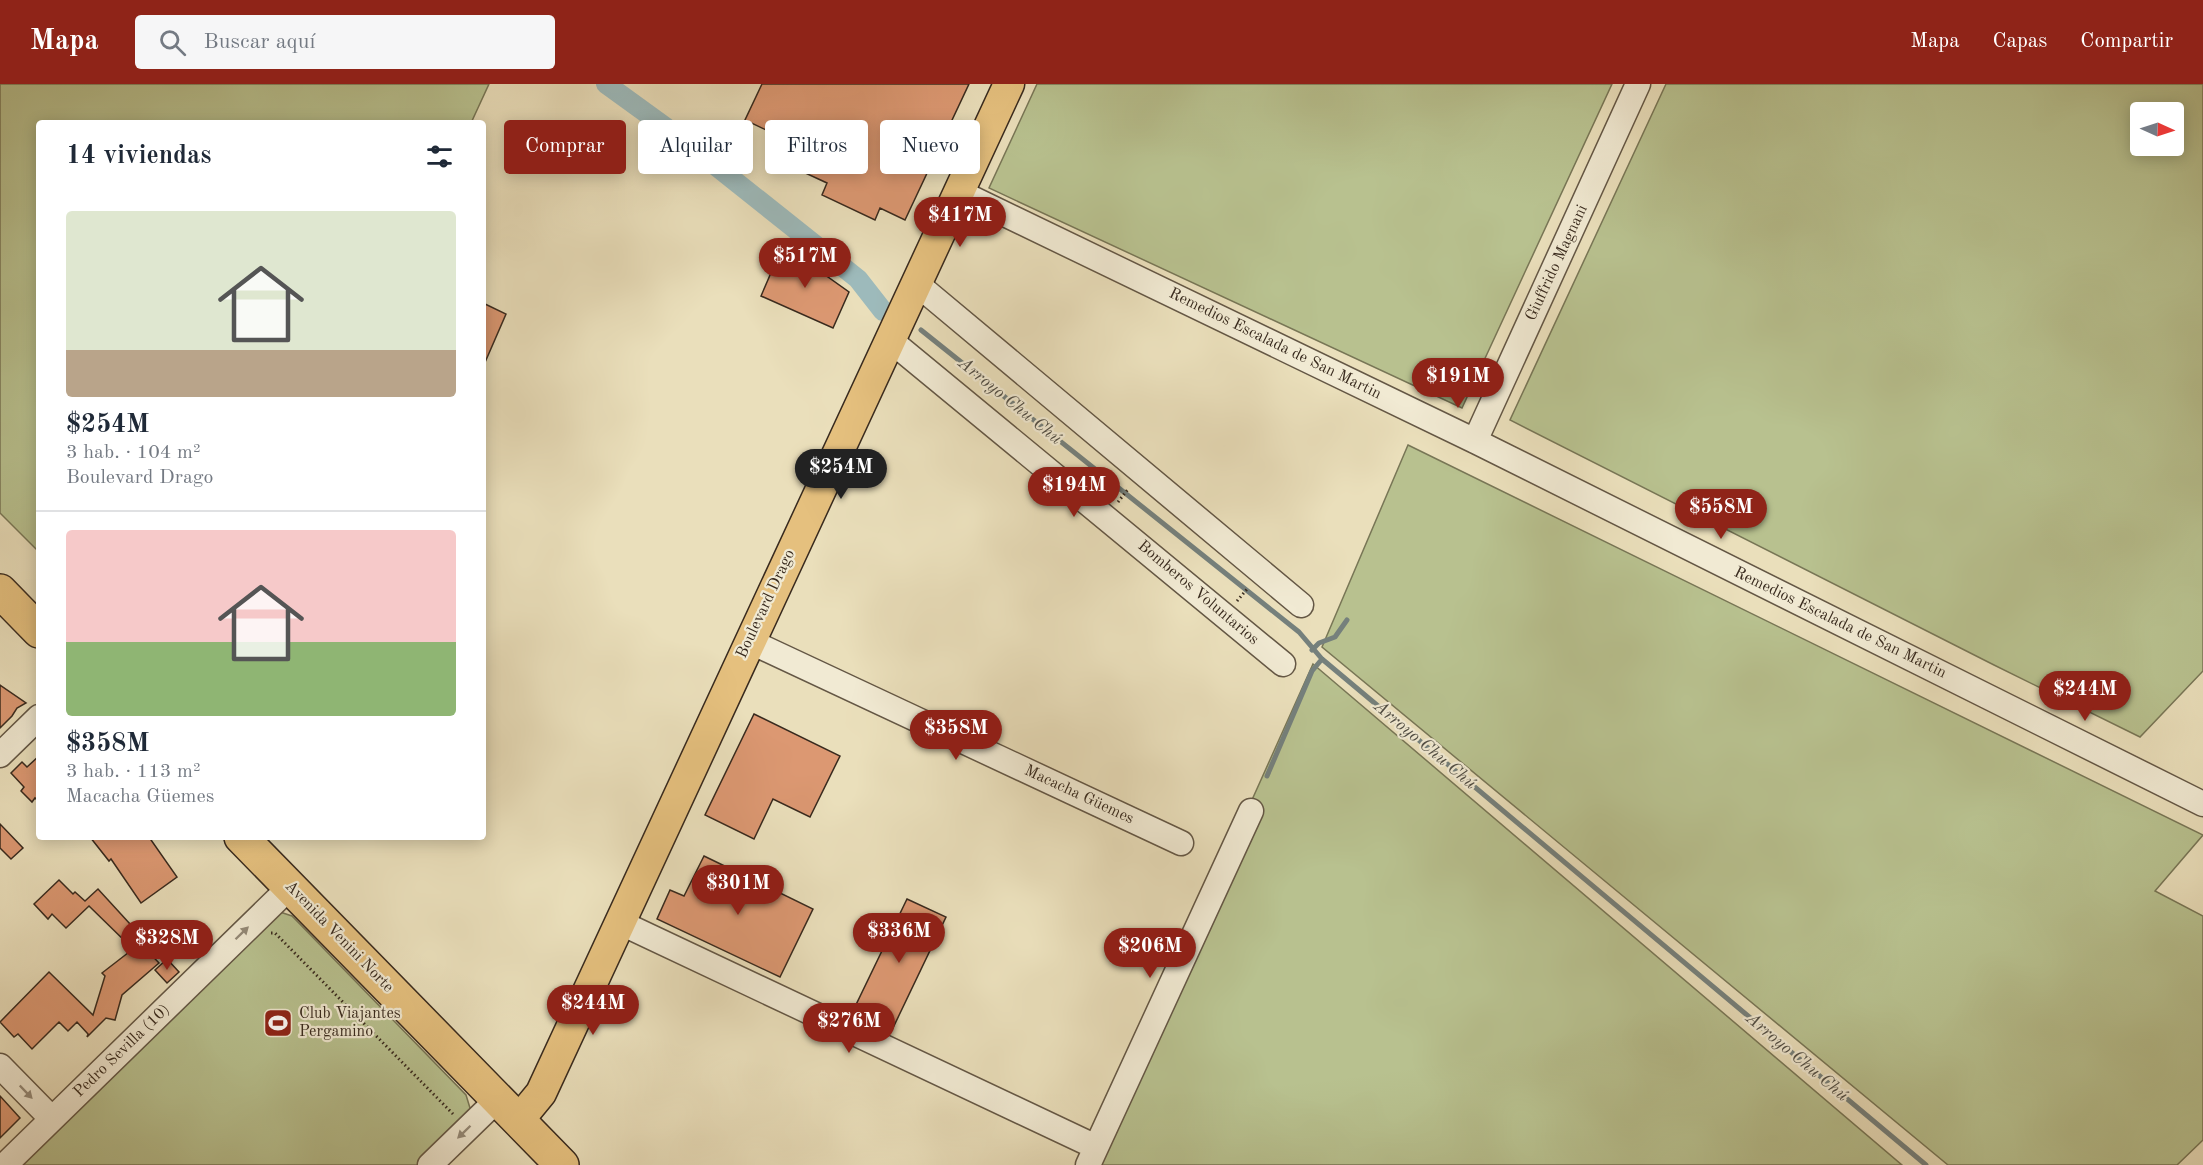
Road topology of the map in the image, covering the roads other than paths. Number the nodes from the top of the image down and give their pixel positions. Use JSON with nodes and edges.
{"nodes":[{"id":1,"x":1009,"y":84,"type":"edge"},
{"id":2,"x":1638,"y":84,"type":"edge"},
{"id":3,"x":959,"y":192,"type":"junction"},
{"id":4,"x":913,"y":292,"type":"junction"},
{"id":5,"x":891,"y":337,"type":"junction"},
{"id":6,"x":1475,"y":441,"type":"junction"},
{"id":7,"x":0,"y":591,"type":"edge"},
{"id":8,"x":1301,"y":606,"type":"dead end"},
{"id":9,"x":36,"y":628,"type":"edge"},
{"id":10,"x":749,"y":641,"type":"junction"},
{"id":11,"x":1283,"y":664,"type":"dead end"},
{"id":12,"x":36,"y":720,"type":"edge"},
{"id":13,"x":0,"y":755,"type":"edge"},
{"id":14,"x":2203,"y":804,"type":"edge"},
{"id":15,"x":1251,"y":811,"type":"dead end"},
{"id":16,"x":244,"y":840,"type":"edge"},
{"id":17,"x":1181,"y":843,"type":"dead end"},
{"id":18,"x":290,"y":886,"type":"junction"},
{"id":19,"x":619,"y":922,"type":"junction"},
{"id":20,"x":0,"y":1066,"type":"edge"},
{"id":21,"x":508,"y":1110,"type":"junction"},
{"id":22,"x":52,"y":1119,"type":"junction"},
{"id":23,"x":1092,"y":1156,"type":"edge"},
{"id":24,"x":5,"y":1165,"type":"edge"},
{"id":25,"x":430,"y":1165,"type":"edge"},
{"id":26,"x":562,"y":1165,"type":"edge"}],
"edges":[{"from":1,"to":3,"type":"main road","name":"Boulevard Drago"},
{"from":2,"to":6,"type":"street","name":"Giuffrido Magnani"},
{"from":3,"to":4,"type":"main road","name":"Boulevard Drago"},
{"from":3,"to":6,"type":"street","name":"Remedios Escalada de San Martin"},
{"from":4,"to":5,"type":"main road","name":"Boulevard Drago"},
{"from":4,"to":8,"type":"street"},
{"from":5,"to":10,"type":"main road","name":"Boulevard Drago"},
{"from":5,"to":11,"type":"street","name":"Bomberos Voluntarios"},
{"from":6,"to":14,"type":"street","name":"Remedios Escalada de San Martin"},
{"from":7,"to":9,"type":"highway"},
{"from":10,"to":17,"type":"street","name":"Macacha Güemes"},
{"from":10,"to":19,"type":"main road","name":"Boulevard Drago"},
{"from":12,"to":13,"type":"street"},
{"from":15,"to":23,"type":"street"},
{"from":16,"to":18,"type":"highway","name":"Avenida Venini Norte"},
{"from":18,"to":21,"type":"highway","name":"Avenida Venini Norte"},
{"from":22,"to":18,"type":"street","name":"Pedro Sevilla (10)","one_way":true},
{"from":19,"to":21,"type":"main road","name":"Boulevard Drago"},
{"from":19,"to":23,"type":"street"},
{"from":20,"to":22,"type":"street","one_way":true},
{"from":21,"to":25,"type":"street","one_way":true},
{"from":21,"to":26,"type":"highway","name":"Avenida Venini Norte"},
{"from":22,"to":24,"type":"street","name":"Pedro Sevilla (10)"}]}
